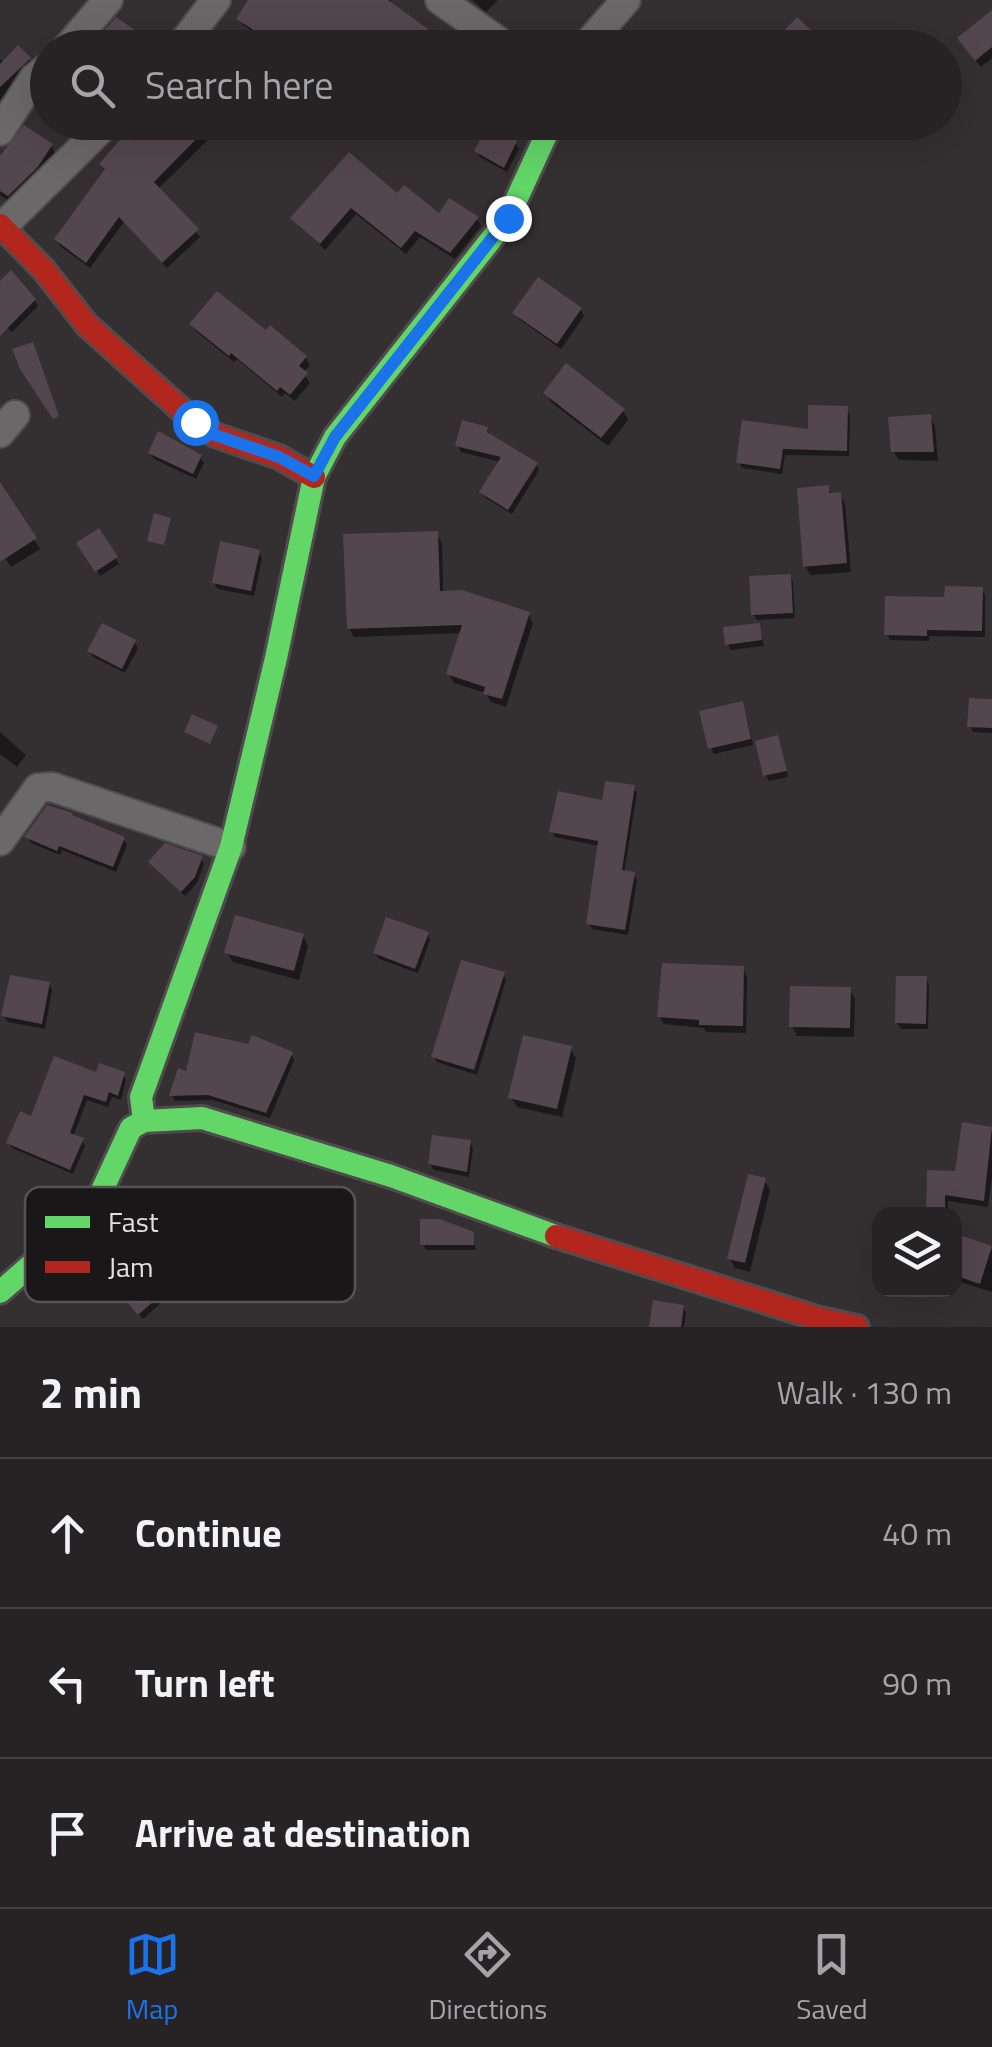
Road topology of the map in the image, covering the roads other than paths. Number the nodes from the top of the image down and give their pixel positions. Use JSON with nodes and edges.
{"nodes":[{"id":1,"x":108,"y":0,"type":"edge"},
{"id":2,"x":216,"y":0,"type":"edge"},
{"id":3,"x":440,"y":0,"type":"edge"},
{"id":4,"x":626,"y":0,"type":"edge"},
{"id":5,"x":82,"y":30,"type":"edge"},
{"id":6,"x":193,"y":30,"type":"edge"},
{"id":7,"x":482,"y":30,"type":"edge"},
{"id":8,"x":600,"y":30,"type":"edge"},
{"id":9,"x":30,"y":84,"type":"edge"},
{"id":10,"x":0,"y":131,"type":"edge"},
{"id":11,"x":89,"y":140,"type":"edge"},
{"id":12,"x":544,"y":140,"type":"edge"},
{"id":13,"x":1,"y":226,"type":"edge"},
{"id":14,"x":314,"y":476,"type":"junction"},
{"id":15,"x":0,"y":841,"type":"edge"},
{"id":16,"x":230,"y":848,"type":"junction"},
{"id":17,"x":144,"y":1121,"type":"junction"},
{"id":18,"x":104,"y":1187,"type":"edge"},
{"id":19,"x":25,"y":1270,"type":"edge"},
{"id":20,"x":0,"y":1292,"type":"edge"},
{"id":21,"x":857,"y":1327,"type":"edge"}],
"edges":[{"from":1,"to":5,"type":"street"},
{"from":2,"to":6,"type":"street"},
{"from":3,"to":7,"type":"street"},
{"from":4,"to":8,"type":"street"},
{"from":9,"to":10,"type":"street"},
{"from":11,"to":13,"type":"street"},
{"from":12,"to":14,"type":"street"},
{"from":13,"to":14,"type":"street"},
{"from":14,"to":16,"type":"street"},
{"from":15,"to":16,"type":"street"},
{"from":16,"to":17,"type":"street"},
{"from":17,"to":18,"type":"street"},
{"from":17,"to":21,"type":"street"},
{"from":19,"to":20,"type":"street"}]}
